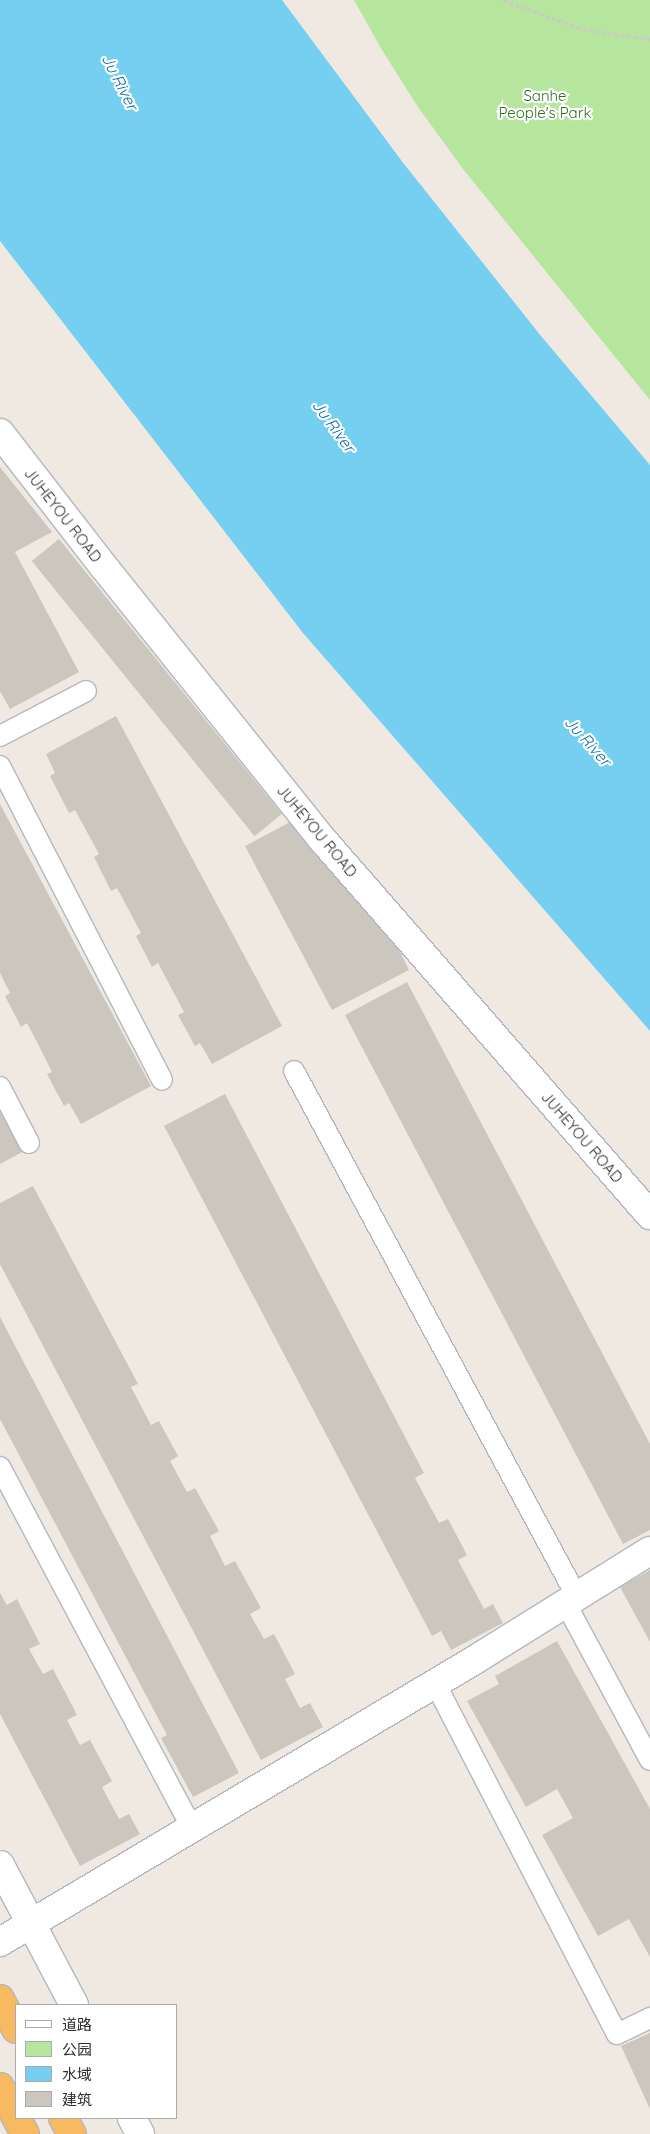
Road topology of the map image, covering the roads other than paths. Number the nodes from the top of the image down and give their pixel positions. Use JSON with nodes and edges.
{"nodes":[{"id":1,"x":0,"y":433,"type":"edge"},
{"id":2,"x":86,"y":691,"type":"dead end"},
{"id":3,"x":0,"y":736,"type":"edge"},
{"id":4,"x":0,"y":766,"type":"edge"},
{"id":5,"x":294,"y":1071,"type":"dead end"},
{"id":6,"x":162,"y":1080,"type":"dead end"},
{"id":7,"x":0,"y":1087,"type":"edge"},
{"id":8,"x":29,"y":1143,"type":"dead end"},
{"id":9,"x":650,"y":1215,"type":"edge"},
{"id":10,"x":0,"y":1468,"type":"edge"},
{"id":11,"x":650,"y":1551,"type":"edge"},
{"id":12,"x":571,"y":1600,"type":"junction"},
{"id":13,"x":435,"y":1683,"type":"junction"},
{"id":14,"x":650,"y":1760,"type":"edge"},
{"id":15,"x":192,"y":1828,"type":"junction"},
{"id":16,"x":0,"y":1865,"type":"edge"},
{"id":17,"x":31,"y":1924,"type":"junction"},
{"id":18,"x":0,"y":1942,"type":"edge"},
{"id":19,"x":0,"y":1999,"type":"edge"},
{"id":20,"x":73,"y":2004,"type":"edge"},
{"id":21,"x":650,"y":2018,"type":"edge"},
{"id":22,"x":15,"y":2028,"type":"edge"},
{"id":23,"x":0,"y":2087,"type":"edge"},
{"id":24,"x":15,"y":2115,"type":"edge"},
{"id":25,"x":17,"y":2119,"type":"edge"},
{"id":26,"x":64,"y":2119,"type":"edge"},
{"id":27,"x":132,"y":2119,"type":"edge"},
{"id":28,"x":25,"y":2134,"type":"edge"},
{"id":29,"x":72,"y":2134,"type":"edge"},
{"id":30,"x":140,"y":2134,"type":"edge"}],
"edges":[{"from":1,"to":9,"type":"street","name":"JUHEYOU ROAD"},
{"from":2,"to":3,"type":"lane"},
{"from":4,"to":6,"type":"lane"},
{"from":5,"to":12,"type":"lane"},
{"from":7,"to":8,"type":"lane"},
{"from":10,"to":15,"type":"lane"},
{"from":11,"to":12,"type":"street"},
{"from":12,"to":13,"type":"street"},
{"from":12,"to":14,"type":"lane"},
{"from":13,"to":15,"type":"street"},
{"from":13,"to":21,"type":"lane"},
{"from":15,"to":17,"type":"street"},
{"from":16,"to":17,"type":"street"},
{"from":17,"to":18,"type":"street"},
{"from":17,"to":20,"type":"street"},
{"from":19,"to":22,"type":"highway"},
{"from":23,"to":24,"type":"highway"},
{"from":25,"to":28,"type":"highway"},
{"from":26,"to":29,"type":"highway"},
{"from":27,"to":30,"type":"street"}]}
